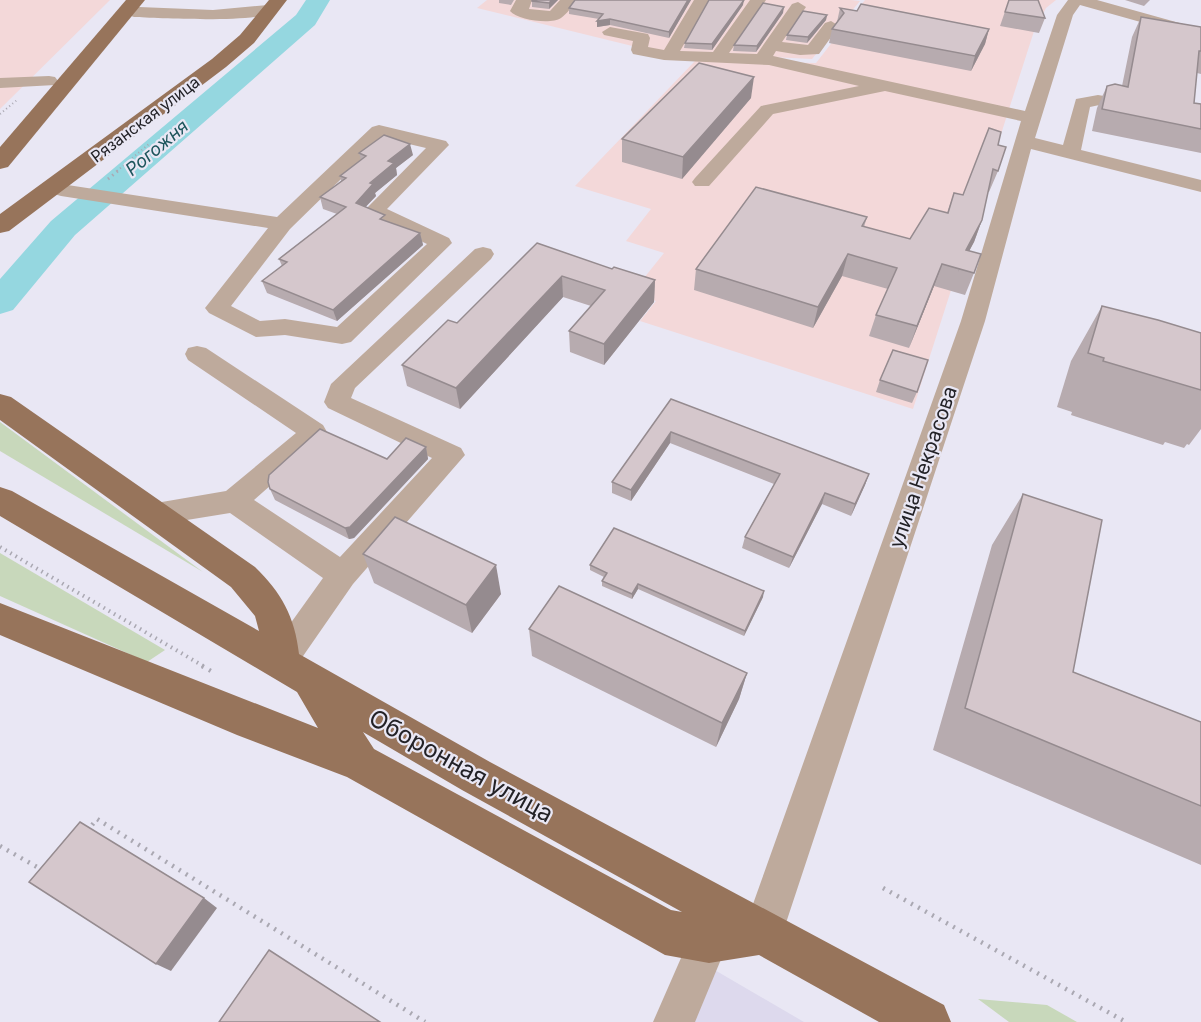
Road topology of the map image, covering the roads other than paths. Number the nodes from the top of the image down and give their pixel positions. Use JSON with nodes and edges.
{"nodes":[{"id":1,"x":524,"y":0,"type":"edge"},
{"id":2,"x":569,"y":0,"type":"edge"},
{"id":3,"x":702,"y":0,"type":"edge"},
{"id":4,"x":758,"y":0,"type":"edge"},
{"id":5,"x":1078,"y":0,"type":"edge"},
{"id":6,"x":133,"y":3,"type":"edge"},
{"id":7,"x":273,"y":3,"type":"edge"},
{"id":8,"x":798,"y":7,"type":"dead end"},
{"id":9,"x":831,"y":27,"type":"edge"},
{"id":10,"x":610,"y":32,"type":"dead end"},
{"id":11,"x":1201,"y":34,"type":"edge"},
{"id":12,"x":766,"y":52,"type":"junction"},
{"id":13,"x":669,"y":56,"type":"junction"},
{"id":14,"x":720,"y":58,"type":"junction"},
{"id":15,"x":82,"y":61,"type":"junction"},
{"id":16,"x":49,"y":81,"type":"junction"},
{"id":17,"x":0,"y":83,"type":"edge"},
{"id":18,"x":885,"y":86,"type":"junction"},
{"id":19,"x":1098,"y":100,"type":"dead end"},
{"id":20,"x":14,"y":112,"type":"dead end"},
{"id":21,"x":1028,"y":130,"type":"junction"},
{"id":22,"x":1071,"y":151,"type":"junction"},
{"id":23,"x":0,"y":162,"type":"edge"},
{"id":24,"x":88,"y":162,"type":"junction"},
{"id":25,"x":702,"y":182,"type":"dead end"},
{"id":26,"x":1201,"y":186,"type":"edge"},
{"id":27,"x":61,"y":190,"type":"junction"},
{"id":28,"x":282,"y":224,"type":"junction"},
{"id":29,"x":0,"y":225,"type":"edge"},
{"id":30,"x":0,"y":242,"type":"edge"},
{"id":31,"x":483,"y":254,"type":"dead end"},
{"id":32,"x":342,"y":336,"type":"junction"},
{"id":33,"x":197,"y":354,"type":"dead end"},
{"id":34,"x":369,"y":360,"type":"junction"},
{"id":35,"x":0,"y":405,"type":"edge"},
{"id":36,"x":0,"y":500,"type":"edge"},
{"id":37,"x":234,"y":501,"type":"junction"},
{"id":38,"x":156,"y":514,"type":"junction"},
{"id":39,"x":342,"y":575,"type":"junction"},
{"id":40,"x":0,"y":619,"type":"edge"},
{"id":41,"x":295,"y":670,"type":"junction"},
{"id":42,"x":360,"y":763,"type":"junction"},
{"id":43,"x":476,"y":776,"type":"junction"},
{"id":44,"x":716,"y":925,"type":"junction"},
{"id":45,"x":763,"y":932,"type":"junction"},
{"id":46,"x":674,"y":1022,"type":"edge"},
{"id":47,"x":927,"y":1022,"type":"edge"}],
"edges":[{"from":1,"to":2,"type":"street"},
{"from":3,"to":13,"type":"street"},
{"from":4,"to":14,"type":"street"},
{"from":5,"to":11,"type":"street"},
{"from":5,"to":21,"type":"street","name":"улица Некрасова"},
{"from":6,"to":7,"type":"street"},
{"from":6,"to":15,"type":"main road"},
{"from":7,"to":24,"type":"main road","name":"Рязанская улица"},
{"from":8,"to":12,"type":"street"},
{"from":9,"to":12,"type":"street"},
{"from":10,"to":13,"type":"street"},
{"from":12,"to":14,"type":"street"},
{"from":12,"to":18,"type":"street"},
{"from":13,"to":14,"type":"street"},
{"from":15,"to":16,"type":"main road"},
{"from":15,"to":23,"type":"main road"},
{"from":16,"to":17,"type":"street"},
{"from":16,"to":20,"type":"main road"},
{"from":18,"to":21,"type":"street"},
{"from":18,"to":25,"type":"street"},
{"from":19,"to":22,"type":"street"},
{"from":21,"to":22,"type":"street"},
{"from":21,"to":45,"type":"street","name":"улица Некрасова"},
{"from":22,"to":26,"type":"street"},
{"from":24,"to":27,"type":"main road"},
{"from":24,"to":29,"type":"main road","name":"Рязанская улица"},
{"from":27,"to":28,"type":"street"},
{"from":27,"to":30,"type":"main road"},
{"from":28,"to":32,"type":"street"},
{"from":28,"to":32,"type":"street"},
{"from":31,"to":34,"type":"street"},
{"from":32,"to":34,"type":"street"},
{"from":33,"to":37,"type":"street"},
{"from":34,"to":39,"type":"street"},
{"from":35,"to":38,"type":"main road"},
{"from":36,"to":41,"type":"main road","name":"Оборонная улица"},
{"from":37,"to":38,"type":"street"},
{"from":37,"to":39,"type":"street"},
{"from":38,"to":41,"type":"main road"},
{"from":39,"to":41,"type":"street"},
{"from":40,"to":42,"type":"main road"},
{"from":41,"to":42,"type":"main road"},
{"from":41,"to":43,"type":"main road","name":"Оборонная улица"},
{"from":42,"to":43,"type":"main road"},
{"from":42,"to":44,"type":"main road"},
{"from":43,"to":44,"type":"main road","name":"Оборонная улица"},
{"from":44,"to":45,"type":"main road"},
{"from":44,"to":46,"type":"street"},
{"from":45,"to":47,"type":"main road"}]}
